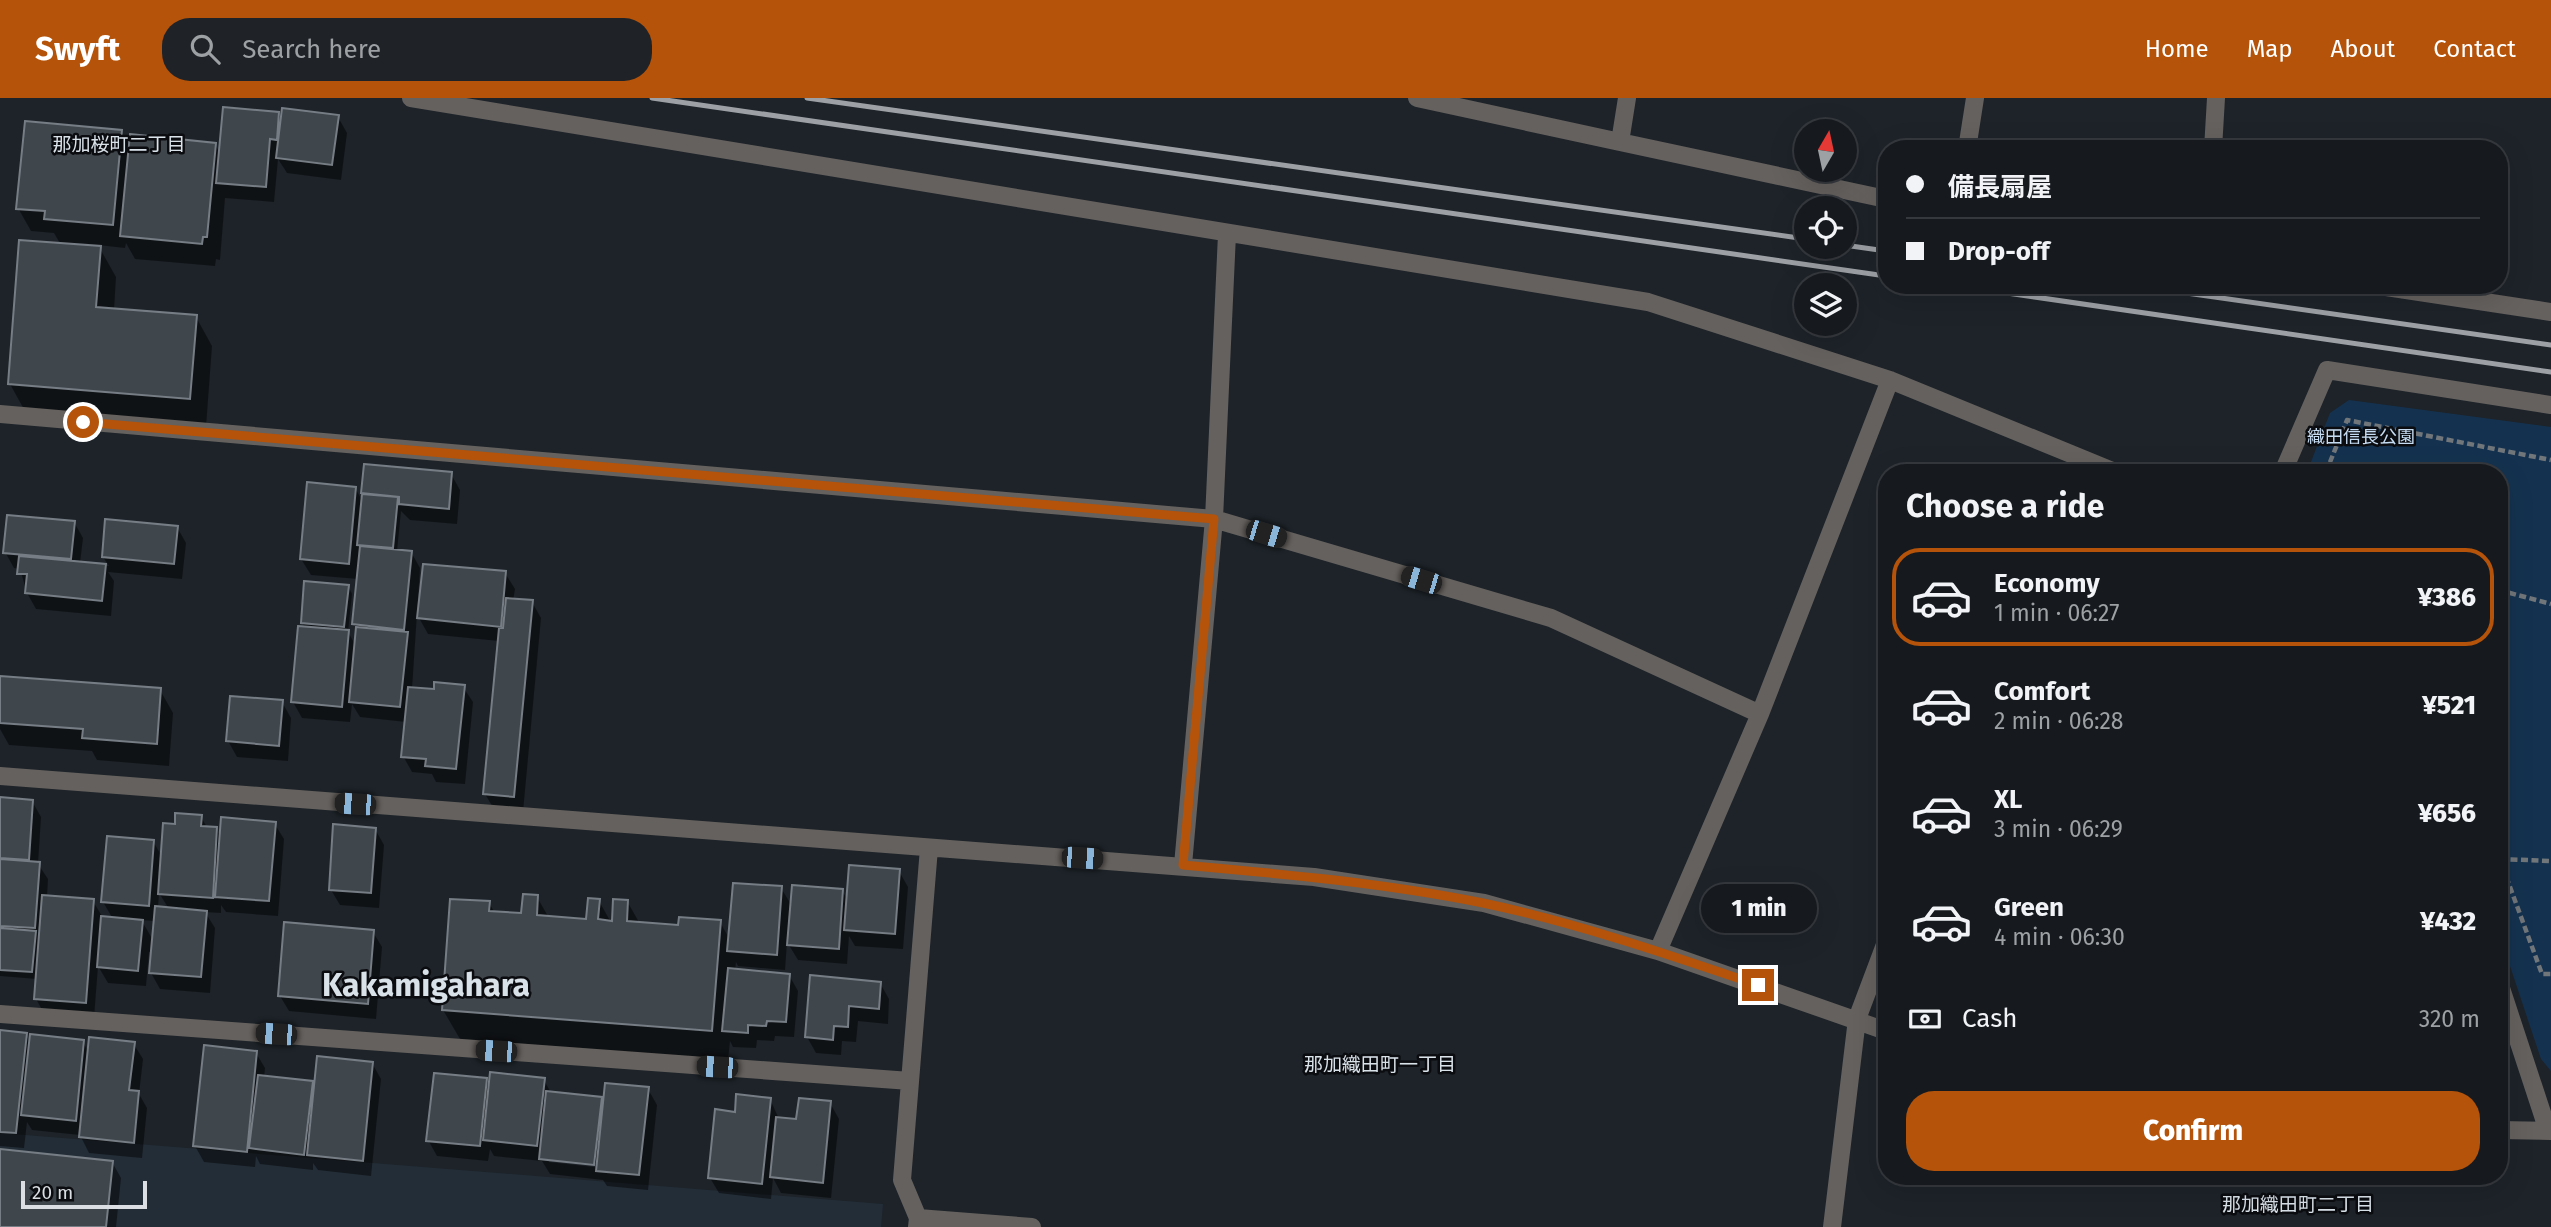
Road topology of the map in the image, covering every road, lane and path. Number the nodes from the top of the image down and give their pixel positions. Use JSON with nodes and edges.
{"nodes":[{"id":1,"x":411,"y":98,"type":"edge"},
{"id":2,"x":1417,"y":98,"type":"edge"},
{"id":3,"x":1627,"y":98,"type":"edge"},
{"id":4,"x":1975,"y":98,"type":"edge"},
{"id":5,"x":2216,"y":98,"type":"edge"},
{"id":6,"x":1968,"y":140,"type":"edge"},
{"id":7,"x":2214,"y":140,"type":"edge"},
{"id":8,"x":1620,"y":142,"type":"junction"},
{"id":9,"x":1878,"y":197,"type":"edge"},
{"id":10,"x":1227,"y":234,"type":"junction"},
{"id":11,"x":2432,"y":294,"type":"edge"},
{"id":12,"x":2551,"y":312,"type":"edge"},
{"id":13,"x":1890,"y":380,"type":"junction"},
{"id":14,"x":2551,"y":405,"type":"edge"},
{"id":15,"x":0,"y":414,"type":"edge"},
{"id":16,"x":2551,"y":460,"type":"edge"},
{"id":17,"x":2068,"y":464,"type":"edge"},
{"id":18,"x":2286,"y":464,"type":"edge"},
{"id":19,"x":2329,"y":464,"type":"edge"},
{"id":20,"x":1214,"y":519,"type":"junction"},
{"id":21,"x":2508,"y":592,"type":"edge"},
{"id":22,"x":2551,"y":604,"type":"edge"},
{"id":23,"x":1760,"y":714,"type":"junction"},
{"id":24,"x":0,"y":776,"type":"edge"},
{"id":25,"x":929,"y":848,"type":"junction"},
{"id":26,"x":2508,"y":859,"type":"edge"},
{"id":27,"x":2551,"y":861,"type":"edge"},
{"id":28,"x":1183,"y":865,"type":"junction"},
{"id":29,"x":2508,"y":882,"type":"edge"},
{"id":30,"x":1658,"y":951,"type":"junction"},
{"id":31,"x":1878,"y":963,"type":"edge"},
{"id":32,"x":2551,"y":974,"type":"edge"},
{"id":33,"x":2508,"y":1008,"type":"edge"},
{"id":34,"x":0,"y":1014,"type":"edge"},
{"id":35,"x":1857,"y":1019,"type":"junction"},
{"id":36,"x":1878,"y":1028,"type":"edge"},
{"id":37,"x":910,"y":1081,"type":"junction"},
{"id":38,"x":2508,"y":1130,"type":"edge"},
{"id":39,"x":2550,"y":1131,"type":"edge"},
{"id":40,"x":918,"y":1222,"type":"edge"},
{"id":41,"x":1031,"y":1227,"type":"edge"},
{"id":42,"x":1832,"y":1227,"type":"edge"}],
"edges":[{"from":1,"to":10,"type":"street"},
{"from":2,"to":8,"type":"street"},
{"from":3,"to":8,"type":"street"},
{"from":4,"to":6,"type":"street"},
{"from":5,"to":7,"type":"street"},
{"from":8,"to":9,"type":"street"},
{"from":10,"to":13,"type":"street"},
{"from":10,"to":20,"type":"street"},
{"from":11,"to":12,"type":"street"},
{"from":13,"to":17,"type":"street"},
{"from":13,"to":23,"type":"street"},
{"from":14,"to":18,"type":"street"},
{"from":15,"to":20,"type":"street"},
{"from":16,"to":19,"type":"path"},
{"from":20,"to":23,"type":"street"},
{"from":20,"to":28,"type":"street"},
{"from":21,"to":22,"type":"path"},
{"from":23,"to":30,"type":"street"},
{"from":24,"to":25,"type":"street"},
{"from":25,"to":28,"type":"street"},
{"from":25,"to":37,"type":"street"},
{"from":26,"to":27,"type":"path"},
{"from":28,"to":30,"type":"street"},
{"from":29,"to":32,"type":"path"},
{"from":30,"to":35,"type":"street"},
{"from":31,"to":35,"type":"street"},
{"from":33,"to":39,"type":"street"},
{"from":34,"to":37,"type":"street"},
{"from":35,"to":36,"type":"street"},
{"from":35,"to":42,"type":"street"},
{"from":37,"to":40,"type":"street"},
{"from":38,"to":39,"type":"street"},
{"from":40,"to":41,"type":"street"}]}
